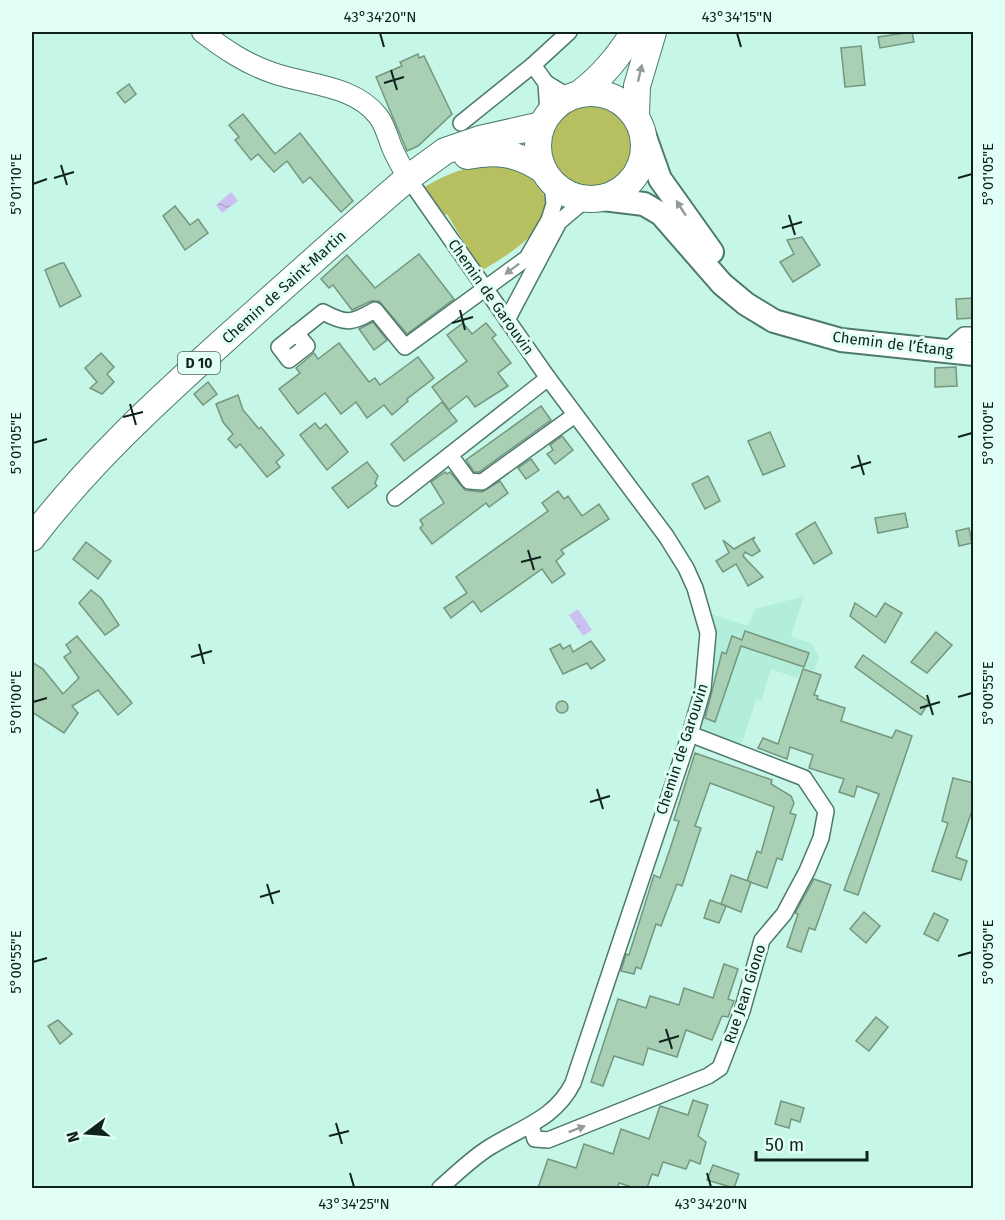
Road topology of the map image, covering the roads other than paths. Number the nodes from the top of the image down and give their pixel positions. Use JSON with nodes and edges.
{"nodes":[{"id":1,"x":202,"y":32,"type":"edge"},
{"id":2,"x":569,"y":32,"type":"edge"},
{"id":3,"x":634,"y":32,"type":"edge"},
{"id":4,"x":653,"y":32,"type":"edge"},
{"id":5,"x":533,"y":64,"type":"junction"},
{"id":6,"x":546,"y":83,"type":"junction"},
{"id":7,"x":574,"y":95,"type":"junction"},
{"id":8,"x":545,"y":119,"type":"junction"},
{"id":9,"x":461,"y":123,"type":"dead end"},
{"id":10,"x":640,"y":125,"type":"junction"},
{"id":11,"x":413,"y":174,"type":"junction"},
{"id":12,"x":548,"y":176,"type":"junction"},
{"id":13,"x":594,"y":199,"type":"junction"},
{"id":14,"x":485,"y":289,"type":"junction"},
{"id":15,"x":507,"y":320,"type":"junction"},
{"id":16,"x":296,"y":333,"type":"dead end"},
{"id":17,"x":813,"y":333,"type":"junction"},
{"id":18,"x":974,"y":335,"type":"edge"},
{"id":19,"x":946,"y":351,"type":"junction"},
{"id":20,"x":974,"y":354,"type":"edge"},
{"id":21,"x":548,"y":378,"type":"junction"},
{"id":22,"x":575,"y":415,"type":"junction"},
{"id":23,"x":450,"y":455,"type":"junction"},
{"id":24,"x":395,"y":498,"type":"dead end"},
{"id":25,"x":32,"y":538,"type":"edge"},
{"id":26,"x":690,"y":734,"type":"junction"},
{"id":27,"x":531,"y":1126,"type":"junction"},
{"id":28,"x":440,"y":1188,"type":"edge"}],
"edges":[{"from":1,"to":11,"type":"street"},
{"from":2,"to":5,"type":"street"},
{"from":3,"to":7,"type":"main road"},
{"from":10,"to":4,"type":"main road","one_way":true},
{"from":5,"to":6,"type":"street"},
{"from":5,"to":9,"type":"street"},
{"from":6,"to":7,"type":"street"},
{"from":6,"to":8,"type":"street"},
{"from":7,"to":8,"type":"main road"},
{"from":7,"to":10,"type":"main road"},
{"from":8,"to":11,"type":"main road","number":"D 10"},
{"from":8,"to":12,"type":"main road"},
{"from":10,"to":13,"type":"main road"},
{"from":17,"to":10,"type":"main road","name":"Chemin de l’Étang","one_way":true},
{"from":11,"to":12,"type":"main road","number":"D 10"},
{"from":11,"to":14,"type":"street","name":"Chemin de Garouvin"},
{"from":11,"to":25,"type":"main road","name":"Chemin de Saint-Martin","number":"D 10"},
{"from":12,"to":13,"type":"main road"},
{"from":12,"to":14,"type":"street","one_way":true},
{"from":13,"to":15,"type":"street"},
{"from":13,"to":17,"type":"main road","name":"Chemin de l’Étang"},
{"from":14,"to":15,"type":"street","name":"Chemin de Garouvin"},
{"from":14,"to":16,"type":"street"},
{"from":15,"to":21,"type":"street","name":"Chemin de Garouvin"},
{"from":17,"to":19,"type":"main road","name":"Chemin de l’Étang"},
{"from":18,"to":19,"type":"street"},
{"from":19,"to":20,"type":"main road","name":"Chemin de l’Étang"},
{"from":21,"to":22,"type":"street","name":"Chemin de Garouvin"},
{"from":21,"to":23,"type":"street"},
{"from":22,"to":23,"type":"street"},
{"from":22,"to":26,"type":"street","name":"Chemin de Garouvin"},
{"from":23,"to":24,"type":"street"},
{"from":26,"to":27,"type":"street","name":"Chemin de Garouvin"},
{"from":27,"to":26,"type":"street","name":"Rue Jean Giono","one_way":true},
{"from":27,"to":28,"type":"street","name":"Chemin de Garouvin"}]}
